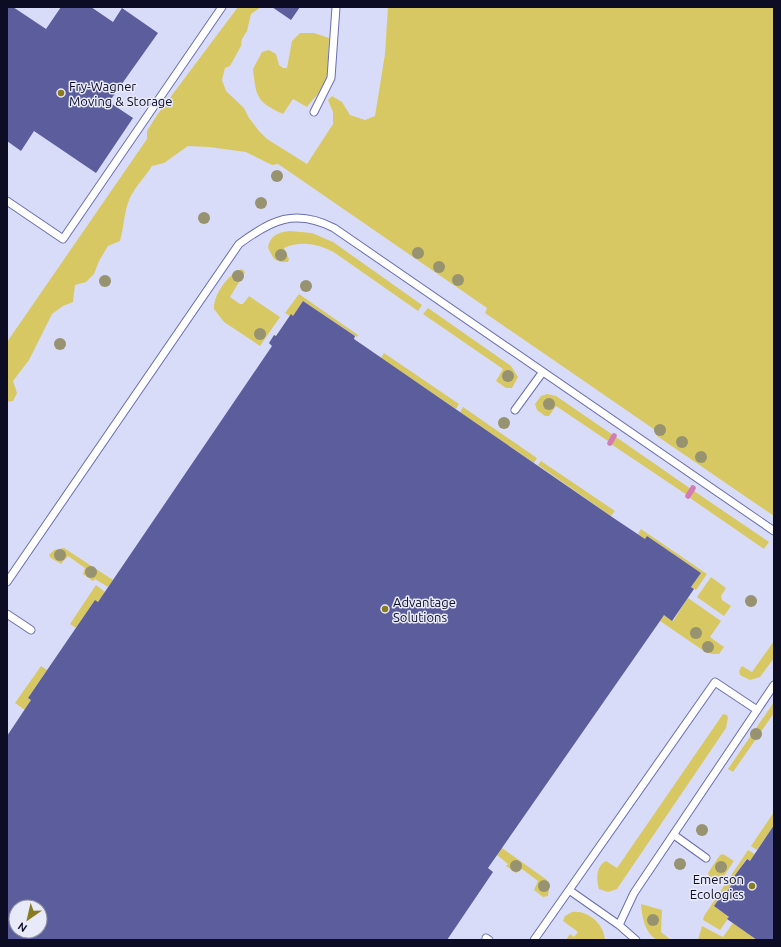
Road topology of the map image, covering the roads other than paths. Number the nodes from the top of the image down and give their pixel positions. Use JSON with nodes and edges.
{"nodes":[{"id":1,"x":222,"y":7,"type":"edge"},
{"id":2,"x":336,"y":7,"type":"edge"},
{"id":3,"x":314,"y":112,"type":"dead end"},
{"id":4,"x":7,"y":201,"type":"edge"},
{"id":5,"x":542,"y":373,"type":"junction"},
{"id":6,"x":515,"y":410,"type":"dead end"},
{"id":7,"x":774,"y":531,"type":"edge"},
{"id":8,"x":7,"y":582,"type":"edge"},
{"id":9,"x":7,"y":614,"type":"edge"},
{"id":10,"x":31,"y":630,"type":"dead end"},
{"id":11,"x":774,"y":685,"type":"edge"},
{"id":12,"x":757,"y":710,"type":"junction"},
{"id":13,"x":674,"y":835,"type":"junction"},
{"id":14,"x":706,"y":858,"type":"dead end"},
{"id":15,"x":569,"y":890,"type":"junction"},
{"id":16,"x":619,"y":925,"type":"junction"},
{"id":17,"x":534,"y":940,"type":"edge"},
{"id":18,"x":636,"y":940,"type":"edge"}],
"edges":[{"from":1,"to":4,"type":"lane"},
{"from":2,"to":3,"type":"lane"},
{"from":5,"to":6,"type":"lane"},
{"from":5,"to":7,"type":"lane"},
{"from":5,"to":8,"type":"lane"},
{"from":9,"to":10,"type":"lane"},
{"from":11,"to":12,"type":"lane"},
{"from":12,"to":13,"type":"lane"},
{"from":12,"to":15,"type":"lane"},
{"from":13,"to":14,"type":"lane"},
{"from":13,"to":16,"type":"lane"},
{"from":15,"to":16,"type":"lane"},
{"from":15,"to":17,"type":"lane"},
{"from":16,"to":18,"type":"lane"}]}
